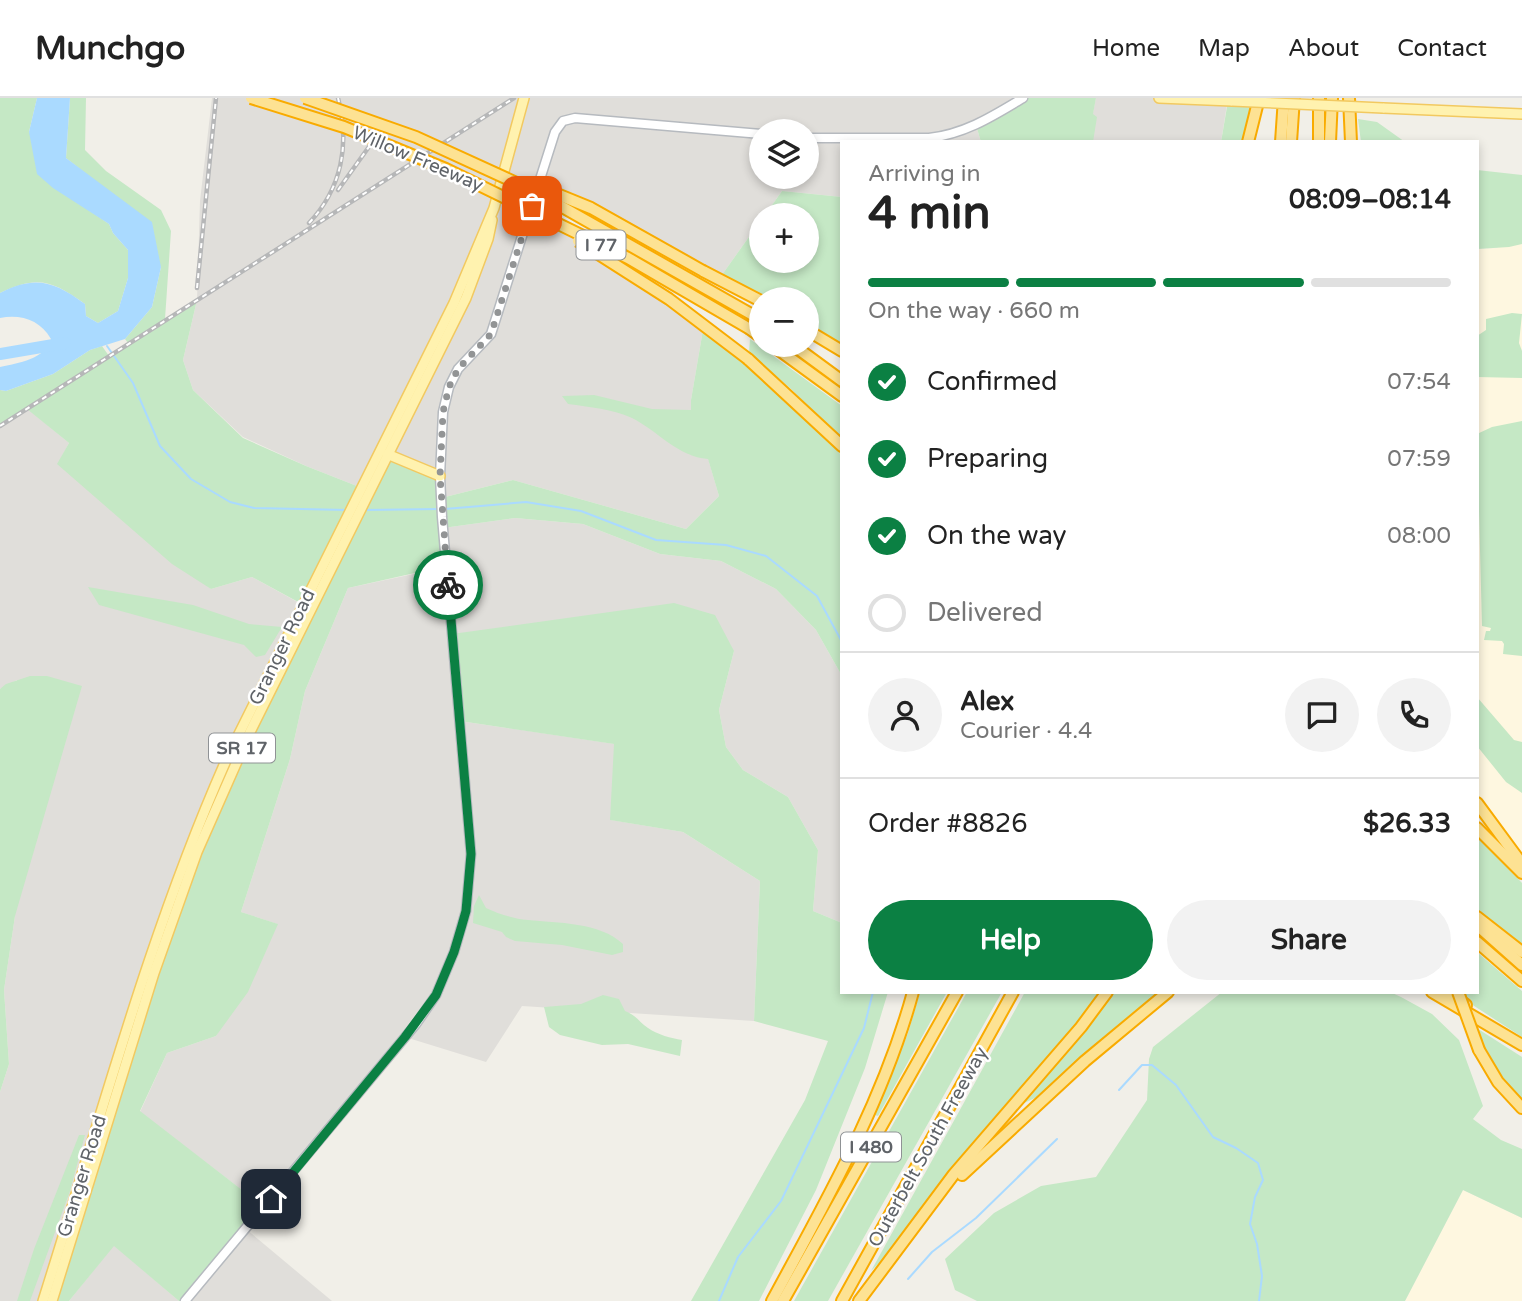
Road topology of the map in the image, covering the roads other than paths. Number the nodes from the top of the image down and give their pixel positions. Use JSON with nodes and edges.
{"nodes":[{"id":1,"x":251,"y":98,"type":"edge"},
{"id":2,"x":305,"y":98,"type":"edge"},
{"id":3,"x":524,"y":98,"type":"edge"},
{"id":4,"x":1023,"y":98,"type":"edge"},
{"id":5,"x":1159,"y":98,"type":"edge"},
{"id":6,"x":1260,"y":98,"type":"edge"},
{"id":7,"x":1284,"y":98,"type":"edge"},
{"id":8,"x":1294,"y":98,"type":"edge"},
{"id":9,"x":1319,"y":98,"type":"edge"},
{"id":10,"x":1332,"y":98,"type":"edge"},
{"id":11,"x":1349,"y":98,"type":"edge"},
{"id":12,"x":1522,"y":114,"type":"edge"},
{"id":13,"x":749,"y":133,"type":"edge"},
{"id":14,"x":416,"y":137,"type":"junction"},
{"id":15,"x":819,"y":138,"type":"edge"},
{"id":16,"x":1251,"y":140,"type":"edge"},
{"id":17,"x":1281,"y":140,"type":"edge"},
{"id":18,"x":1291,"y":140,"type":"edge"},
{"id":19,"x":1319,"y":140,"type":"edge"},
{"id":20,"x":1330,"y":140,"type":"edge"},
{"id":21,"x":1351,"y":140,"type":"edge"},
{"id":22,"x":446,"y":169,"type":"junction"},
{"id":23,"x":749,"y":295,"type":"edge"},
{"id":24,"x":749,"y":313,"type":"edge"},
{"id":25,"x":749,"y":328,"type":"edge"},
{"id":26,"x":819,"y":333,"type":"edge"},
{"id":27,"x":819,"y":336,"type":"edge"},
{"id":28,"x":840,"y":343,"type":"edge"},
{"id":29,"x":840,"y":350,"type":"edge"},
{"id":30,"x":788,"y":357,"type":"edge"},
{"id":31,"x":809,"y":357,"type":"edge"},
{"id":32,"x":840,"y":380,"type":"edge"},
{"id":33,"x":840,"y":395,"type":"edge"},
{"id":34,"x":802,"y":409,"type":"junction"},
{"id":35,"x":840,"y":444,"type":"edge"},
{"id":36,"x":385,"y":453,"type":"junction"},
{"id":37,"x":840,"y":454,"type":"edge"},
{"id":38,"x":440,"y":476,"type":"junction"},
{"id":39,"x":345,"y":531,"type":"junction"},
{"id":40,"x":1479,"y":806,"type":"edge"},
{"id":41,"x":1479,"y":830,"type":"edge"},
{"id":42,"x":1522,"y":864,"type":"edge"},
{"id":43,"x":1522,"y":873,"type":"edge"},
{"id":44,"x":1479,"y":919,"type":"edge"},
{"id":45,"x":1479,"y":927,"type":"edge"},
{"id":46,"x":1479,"y":944,"type":"edge"},
{"id":47,"x":1522,"y":952,"type":"edge"},
{"id":48,"x":1522,"y":965,"type":"edge"},
{"id":49,"x":1522,"y":981,"type":"edge"},
{"id":50,"x":913,"y":994,"type":"edge"},
{"id":51,"x":956,"y":994,"type":"edge"},
{"id":52,"x":1012,"y":994,"type":"edge"},
{"id":53,"x":1106,"y":994,"type":"edge"},
{"id":54,"x":1166,"y":994,"type":"edge"},
{"id":55,"x":1435,"y":994,"type":"edge"},
{"id":56,"x":1451,"y":994,"type":"edge"},
{"id":57,"x":1459,"y":994,"type":"edge"},
{"id":58,"x":1520,"y":1044,"type":"edge"},
{"id":59,"x":1522,"y":1108,"type":"edge"},
{"id":60,"x":77,"y":1224,"type":"junction"},
{"id":61,"x":898,"y":1248,"type":"junction"},
{"id":62,"x":46,"y":1300,"type":"edge"},
{"id":63,"x":58,"y":1301,"type":"edge"},
{"id":64,"x":185,"y":1301,"type":"edge"},
{"id":65,"x":772,"y":1301,"type":"edge"},
{"id":66,"x":783,"y":1301,"type":"edge"},
{"id":67,"x":842,"y":1301,"type":"edge"},
{"id":68,"x":859,"y":1301,"type":"edge"}],
"edges":[{"from":1,"to":22,"type":"highway","name":"Willow Freeway","number":"I 77","bridge":true},
{"from":2,"to":14,"type":"highway","name":"Willow Freeway","number":"I 77","bridge":true},
{"from":3,"to":36,"type":"main road","name":"Granger Road","number":"SR 17"},
{"from":4,"to":15,"type":"street"},
{"from":5,"to":12,"type":"main road","bridge":true},
{"from":6,"to":16,"type":"highway"},
{"from":7,"to":17,"type":"highway"},
{"from":8,"to":18,"type":"highway"},
{"from":9,"to":19,"type":"highway"},
{"from":10,"to":20,"type":"highway"},
{"from":11,"to":21,"type":"highway"},
{"from":13,"to":38,"type":"street"},
{"from":14,"to":23,"type":"highway","bridge":true},
{"from":14,"to":24,"type":"highway","name":"Willow Freeway","number":"I 77","bridge":true},
{"from":22,"to":25,"type":"highway","name":"Willow Freeway","number":"I 77","bridge":true},
{"from":22,"to":34,"type":"highway","bridge":true},
{"from":26,"to":28,"type":"highway"},
{"from":27,"to":29,"type":"highway"},
{"from":30,"to":33,"type":"highway"},
{"from":31,"to":32,"type":"highway"},
{"from":34,"to":35,"type":"highway"},
{"from":34,"to":37,"type":"highway"},
{"from":36,"to":38,"type":"main road"},
{"from":36,"to":39,"type":"main road","name":"Granger Road","number":"SR 17"},
{"from":38,"to":64,"type":"street"},
{"from":39,"to":60,"type":"main road","name":"Granger Road","number":"SR 17"},
{"from":39,"to":62,"type":"main road","name":"Granger Road","number":"SR 17"},
{"from":40,"to":42,"type":"highway"},
{"from":41,"to":43,"type":"highway"},
{"from":44,"to":47,"type":"highway"},
{"from":45,"to":48,"type":"highway"},
{"from":46,"to":49,"type":"highway"},
{"from":50,"to":65,"type":"highway"},
{"from":51,"to":66,"type":"highway","number":"I 480"},
{"from":52,"to":67,"type":"highway","name":"Outerbelt South Freeway","number":"I 480"},
{"from":53,"to":61,"type":"highway"},
{"from":54,"to":61,"type":"highway"},
{"from":55,"to":58,"type":"highway"},
{"from":56,"to":58,"type":"highway"},
{"from":57,"to":59,"type":"highway","bridge":true},
{"from":60,"to":62,"type":"main road","name":"Granger Road","number":"SR 17"},
{"from":60,"to":63,"type":"main road"},
{"from":61,"to":68,"type":"highway"}]}
